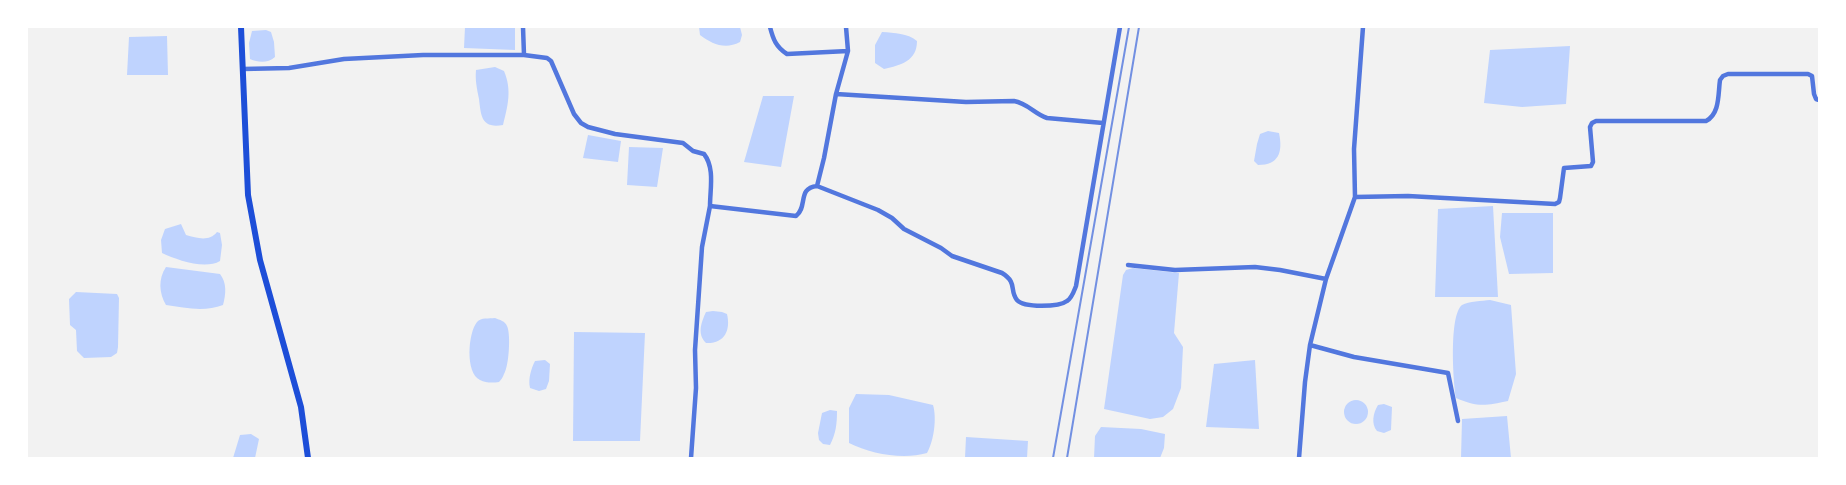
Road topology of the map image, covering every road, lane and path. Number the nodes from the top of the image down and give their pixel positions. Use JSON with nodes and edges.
{"nodes":[{"id":1,"x":241,"y":27,"type":"edge"},
{"id":2,"x":523,"y":27,"type":"edge"},
{"id":3,"x":770,"y":27,"type":"edge"},
{"id":4,"x":846,"y":27,"type":"edge"},
{"id":5,"x":1120,"y":27,"type":"edge"},
{"id":6,"x":1363,"y":27,"type":"edge"},
{"id":7,"x":848,"y":51,"type":"junction"},
{"id":8,"x":524,"y":55,"type":"junction"},
{"id":9,"x":243,"y":69,"type":"junction"},
{"id":10,"x":836,"y":94,"type":"junction"},
{"id":11,"x":1819,"y":100,"type":"edge"},
{"id":12,"x":1103,"y":123,"type":"junction"},
{"id":13,"x":817,"y":186,"type":"junction"},
{"id":14,"x":1354,"y":197,"type":"junction"},
{"id":15,"x":710,"y":206,"type":"junction"},
{"id":16,"x":1128,"y":265,"type":"dead end"},
{"id":17,"x":1326,"y":279,"type":"junction"},
{"id":18,"x":1310,"y":345,"type":"junction"},
{"id":19,"x":1458,"y":421,"type":"dead end"},
{"id":20,"x":308,"y":458,"type":"edge"},
{"id":21,"x":691,"y":458,"type":"edge"},
{"id":22,"x":1299,"y":458,"type":"edge"}],
"edges":[{"from":1,"to":9,"type":"main road"},
{"from":2,"to":8,"type":"street"},
{"from":3,"to":7,"type":"street"},
{"from":4,"to":7,"type":"street"},
{"from":5,"to":12,"type":"street"},
{"from":6,"to":14,"type":"street"},
{"from":7,"to":10,"type":"street"},
{"from":8,"to":9,"type":"street"},
{"from":8,"to":15,"type":"street"},
{"from":9,"to":20,"type":"main road"},
{"from":10,"to":12,"type":"street"},
{"from":10,"to":13,"type":"street"},
{"from":11,"to":14,"type":"street"},
{"from":12,"to":13,"type":"street"},
{"from":13,"to":15,"type":"street"},
{"from":14,"to":17,"type":"street"},
{"from":15,"to":21,"type":"street"},
{"from":16,"to":17,"type":"street"},
{"from":17,"to":18,"type":"street"},
{"from":18,"to":19,"type":"street"},
{"from":18,"to":22,"type":"street"}]}
